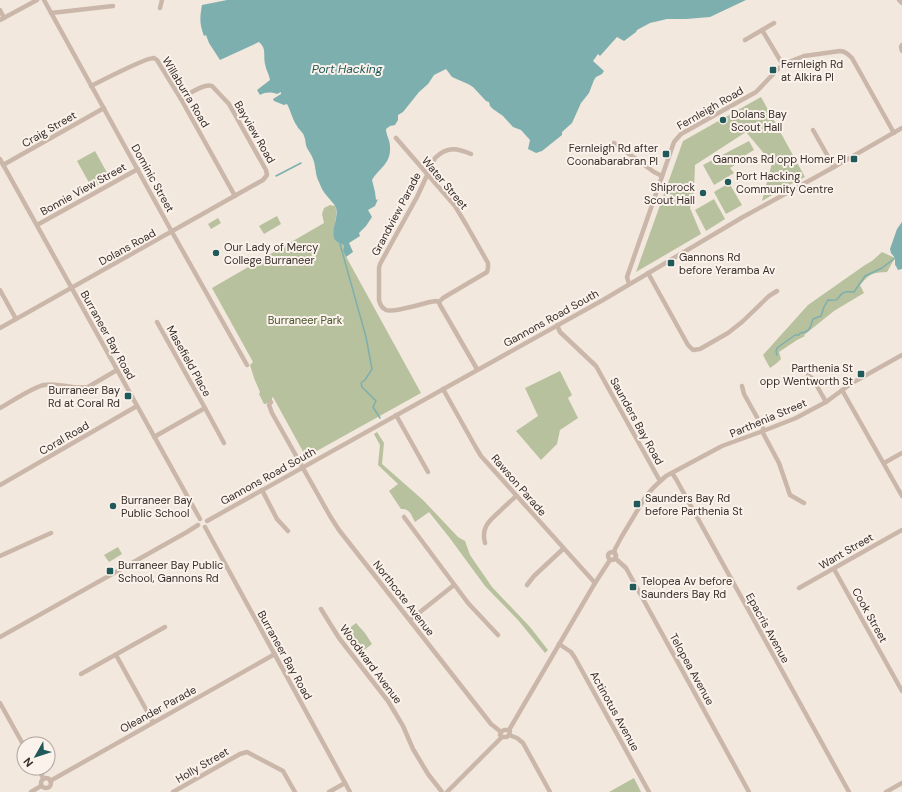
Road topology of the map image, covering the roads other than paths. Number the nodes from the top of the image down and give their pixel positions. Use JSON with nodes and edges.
{"nodes":[{"id":1,"x":37,"y":0,"type":"edge"},
{"id":2,"x":44,"y":0,"type":"edge"},
{"id":3,"x":162,"y":0,"type":"edge"},
{"id":4,"x":899,"y":0,"type":"edge"},
{"id":5,"x":902,"y":2,"type":"edge"},
{"id":6,"x":113,"y":6,"type":"dead end"},
{"id":7,"x":160,"y":8,"type":"dead end"},
{"id":8,"x":0,"y":10,"type":"edge"},
{"id":9,"x":51,"y":13,"type":"junction"},
{"id":10,"x":2,"y":19,"type":"edge"},
{"id":11,"x":774,"y":23,"type":"dead end"},
{"id":12,"x":762,"y":30,"type":"junction"},
{"id":13,"x":745,"y":40,"type":"dead end"},
{"id":14,"x":783,"y":64,"type":"junction"},
{"id":15,"x":92,"y":86,"type":"junction"},
{"id":16,"x":181,"y":99,"type":"junction"},
{"id":17,"x":104,"y":108,"type":"junction"},
{"id":18,"x":902,"y":128,"type":"edge"},
{"id":19,"x":813,"y":130,"type":"dead end"},
{"id":20,"x":894,"y":133,"type":"junction"},
{"id":21,"x":396,"y":138,"type":"dead end"},
{"id":22,"x":614,"y":142,"type":"dead end"},
{"id":23,"x":471,"y":154,"type":"dead end"},
{"id":24,"x":0,"y":159,"type":"edge"},
{"id":25,"x":3,"y":165,"type":"junction"},
{"id":26,"x":834,"y":167,"type":"junction"},
{"id":27,"x":138,"y":169,"type":"junction"},
{"id":28,"x":428,"y":176,"type":"junction"},
{"id":29,"x":662,"y":176,"type":"junction"},
{"id":30,"x":263,"y":180,"type":"joint"},
{"id":31,"x":235,"y":196,"type":"junction"},
{"id":32,"x":37,"y":225,"type":"junction"},
{"id":33,"x":172,"y":232,"type":"junction"},
{"id":34,"x":648,"y":273,"type":"junction"},
{"id":35,"x":629,"y":284,"type":"junction"},
{"id":36,"x":72,"y":288,"type":"junction"},
{"id":37,"x":0,"y":290,"type":"edge"},
{"id":38,"x":777,"y":291,"type":"dead end"},
{"id":39,"x":440,"y":302,"type":"junction"},
{"id":40,"x":16,"y":319,"type":"junction"},
{"id":41,"x":157,"y":322,"type":"dead end"},
{"id":42,"x":557,"y":325,"type":"junction"},
{"id":43,"x":0,"y":328,"type":"edge"},
{"id":44,"x":902,"y":355,"type":"edge"},
{"id":45,"x":247,"y":365,"type":"dead end"},
{"id":46,"x":477,"y":369,"type":"junction"},
{"id":47,"x":117,"y":370,"type":"junction"},
{"id":48,"x":808,"y":375,"type":"dead end"},
{"id":49,"x":742,"y":386,"type":"dead end"},
{"id":50,"x":443,"y":389,"type":"junction"},
{"id":51,"x":842,"y":390,"type":"junction"},
{"id":52,"x":826,"y":402,"type":"junction"},
{"id":53,"x":269,"y":404,"type":"dead end"},
{"id":54,"x":137,"y":406,"type":"junction"},
{"id":55,"x":0,"y":408,"type":"edge"},
{"id":56,"x":205,"y":408,"type":"junction"},
{"id":57,"x":396,"y":415,"type":"junction"},
{"id":58,"x":763,"y":431,"type":"junction"},
{"id":59,"x":154,"y":437,"type":"junction"},
{"id":60,"x":224,"y":443,"type":"dead end"},
{"id":61,"x":902,"y":453,"type":"edge"},
{"id":62,"x":884,"y":463,"type":"junction"},
{"id":63,"x":302,"y":468,"type":"junction"},
{"id":64,"x":428,"y":472,"type":"dead end"},
{"id":65,"x":672,"y":472,"type":"junction"},
{"id":66,"x":660,"y":481,"type":"junction"},
{"id":67,"x":0,"y":484,"type":"edge"},
{"id":68,"x":262,"y":490,"type":"junction"},
{"id":69,"x":516,"y":496,"type":"junction"},
{"id":70,"x":902,"y":496,"type":"edge"},
{"id":71,"x":804,"y":502,"type":"dead end"},
{"id":72,"x":404,"y":516,"type":"dead end"},
{"id":73,"x":200,"y":519,"type":"junction"},
{"id":74,"x":207,"y":521,"type":"junction"},
{"id":75,"x":198,"y":524,"type":"junction"},
{"id":76,"x":205,"y":527,"type":"junction"},
{"id":77,"x":902,"y":530,"type":"edge"},
{"id":78,"x":288,"y":531,"type":"dead end"},
{"id":79,"x":51,"y":533,"type":"dead end"},
{"id":80,"x":485,"y":543,"type":"dead end"},
{"id":81,"x":563,"y":549,"type":"junction"},
{"id":82,"x":615,"y":555,"type":"junction"},
{"id":83,"x":0,"y":556,"type":"edge"},
{"id":84,"x":834,"y":569,"type":"junction"},
{"id":85,"x":595,"y":583,"type":"junction"},
{"id":86,"x":454,"y":585,"type":"junction"},
{"id":87,"x":527,"y":585,"type":"dead end"},
{"id":88,"x":800,"y":588,"type":"dead end"},
{"id":89,"x":321,"y":609,"type":"dead end"},
{"id":90,"x":410,"y":620,"type":"junction"},
{"id":91,"x":165,"y":627,"type":"dead end"},
{"id":92,"x":498,"y":635,"type":"dead end"},
{"id":93,"x":0,"y":637,"type":"edge"},
{"id":94,"x":559,"y":644,"type":"junction"},
{"id":95,"x":275,"y":654,"type":"junction"},
{"id":96,"x":116,"y":655,"type":"junction"},
{"id":97,"x":81,"y":674,"type":"dead end"},
{"id":98,"x":902,"y":691,"type":"edge"},
{"id":99,"x":0,"y":703,"type":"edge"},
{"id":100,"x":154,"y":722,"type":"junction"},
{"id":101,"x":509,"y":732,"type":"junction"},
{"id":102,"x":501,"y":735,"type":"junction"},
{"id":103,"x":18,"y":736,"type":"edge"},
{"id":104,"x":42,"y":776,"type":"edge"},
{"id":105,"x":44,"y":779,"type":"junction"},
{"id":106,"x":50,"y":781,"type":"junction"},
{"id":107,"x":345,"y":783,"type":"junction"},
{"id":108,"x":902,"y":783,"type":"edge"},
{"id":109,"x":42,"y":786,"type":"junction"},
{"id":110,"x":49,"y":790,"type":"edge"},
{"id":111,"x":31,"y":792,"type":"edge"},
{"id":112,"x":173,"y":792,"type":"edge"},
{"id":113,"x":295,"y":792,"type":"edge"},
{"id":114,"x":329,"y":792,"type":"edge"},
{"id":115,"x":350,"y":792,"type":"edge"},
{"id":116,"x":442,"y":792,"type":"edge"},
{"id":117,"x":448,"y":792,"type":"edge"},
{"id":118,"x":550,"y":792,"type":"edge"},
{"id":119,"x":649,"y":792,"type":"edge"},
{"id":120,"x":750,"y":792,"type":"edge"},
{"id":121,"x":849,"y":792,"type":"edge"},
{"id":122,"x":886,"y":792,"type":"edge"}],
"edges":[{"from":1,"to":10,"type":"street"},
{"from":2,"to":9,"type":"street","name":"Dominic Street"},
{"from":3,"to":7,"type":"street"},
{"from":4,"to":5,"type":"street"},
{"from":6,"to":9,"type":"street"},
{"from":8,"to":10,"type":"street"},
{"from":9,"to":15,"type":"street","name":"Dominic Street"},
{"from":11,"to":12,"type":"street"},
{"from":12,"to":13,"type":"street"},
{"from":12,"to":14,"type":"street"},
{"from":14,"to":20,"type":"street","name":"Fernleigh Road"},
{"from":14,"to":29,"type":"street","name":"Fernleigh Road"},
{"from":15,"to":16,"type":"street","name":"Willaburra Road"},
{"from":15,"to":17,"type":"street","name":"Dominic Street"},
{"from":16,"to":30,"type":"street","name":"Bayview Road"},
{"from":16,"to":31,"type":"street","name":"Willaburra Road"},
{"from":17,"to":25,"type":"street","name":"Craig Street"},
{"from":17,"to":27,"type":"street","name":"Dominic Street"},
{"from":18,"to":20,"type":"street","name":"Gannons Road South"},
{"from":19,"to":26,"type":"street"},
{"from":20,"to":26,"type":"street","name":"Gannons Road South"},
{"from":21,"to":28,"type":"street","name":"Water Street"},
{"from":22,"to":29,"type":"street"},
{"from":23,"to":28,"type":"street","name":"Grandview Parade"},
{"from":24,"to":25,"type":"street","name":"Burraneer Bay Road"},
{"from":25,"to":32,"type":"street","name":"Burraneer Bay Road"},
{"from":26,"to":34,"type":"street","name":"Gannons Road South"},
{"from":27,"to":32,"type":"street","name":"Bonnie View Street"},
{"from":27,"to":33,"type":"street","name":"Dominic Street"},
{"from":28,"to":39,"type":"street","name":"Water Street"},
{"from":28,"to":39,"type":"street","name":"Grandview Parade"},
{"from":29,"to":35,"type":"street","name":"Fernleigh Road"},
{"from":30,"to":31,"type":"street","name":"Dolans Road"},
{"from":31,"to":33,"type":"street","name":"Dolans Road"},
{"from":32,"to":36,"type":"street","name":"Burraneer Bay Road"},
{"from":33,"to":36,"type":"street","name":"Dolans Road"},
{"from":33,"to":45,"type":"street","name":"Dominic Street"},
{"from":34,"to":35,"type":"street","name":"Gannons Road South"},
{"from":34,"to":38,"type":"street"},
{"from":35,"to":42,"type":"street","name":"Gannons Road South"},
{"from":36,"to":40,"type":"street","name":"Dolans Road"},
{"from":36,"to":47,"type":"street","name":"Burraneer Bay Road"},
{"from":37,"to":40,"type":"street"},
{"from":39,"to":46,"type":"street"},
{"from":40,"to":43,"type":"street","name":"Dolans Road"},
{"from":41,"to":56,"type":"street","name":"Masefield Place"},
{"from":42,"to":46,"type":"street","name":"Gannons Road South"},
{"from":42,"to":66,"type":"street","name":"Saunders Bay Road"},
{"from":44,"to":51,"type":"street","name":"Parthenia Street"},
{"from":46,"to":50,"type":"street","name":"Gannons Road South"},
{"from":47,"to":54,"type":"street","name":"Burraneer Bay Road"},
{"from":47,"to":55,"type":"street"},
{"from":48,"to":52,"type":"street"},
{"from":49,"to":58,"type":"street"},
{"from":50,"to":57,"type":"street","name":"Gannons Road South"},
{"from":50,"to":69,"type":"street","name":"Rawson Parade"},
{"from":51,"to":52,"type":"street","name":"Parthenia Street"},
{"from":51,"to":62,"type":"street"},
{"from":52,"to":58,"type":"street","name":"Parthenia Street"},
{"from":53,"to":63,"type":"street"},
{"from":54,"to":59,"type":"street","name":"Burraneer Bay Road"},
{"from":54,"to":67,"type":"street","name":"Coral Road"},
{"from":56,"to":59,"type":"street","name":"Masefield Place"},
{"from":56,"to":60,"type":"street","name":"Masefield Place"},
{"from":57,"to":63,"type":"street","name":"Gannons Road South"},
{"from":57,"to":64,"type":"street"},
{"from":58,"to":65,"type":"street","name":"Parthenia Street"},
{"from":58,"to":71,"type":"street"},
{"from":59,"to":73,"type":"street","name":"Burraneer Bay Road"},
{"from":61,"to":62,"type":"street"},
{"from":62,"to":70,"type":"street"},
{"from":63,"to":68,"type":"street","name":"Gannons Road South"},
{"from":63,"to":90,"type":"street","name":"Northcote Avenue"},
{"from":65,"to":66,"type":"street","name":"Parthenia Street"},
{"from":65,"to":121,"type":"street","name":"Epacris Avenue"},
{"from":66,"to":82,"type":"street","name":"Saunders Bay Road"},
{"from":68,"to":74,"type":"street","name":"Gannons Road South"},
{"from":68,"to":78,"type":"street"},
{"from":69,"to":80,"type":"street"},
{"from":69,"to":81,"type":"street","name":"Rawson Parade"},
{"from":72,"to":86,"type":"street"},
{"from":73,"to":74,"type":"street"},
{"from":73,"to":75,"type":"street"},
{"from":74,"to":76,"type":"street"},
{"from":75,"to":76,"type":"street"},
{"from":75,"to":93,"type":"street"},
{"from":76,"to":95,"type":"street","name":"Burraneer Bay Road"},
{"from":77,"to":84,"type":"street","name":"Want Street"},
{"from":79,"to":83,"type":"street"},
{"from":81,"to":85,"type":"street","name":"Rawson Parade"},
{"from":81,"to":87,"type":"street"},
{"from":82,"to":85,"type":"street","name":"Saunders Bay Road"},
{"from":82,"to":120,"type":"street","name":"Telopea Avenue"},
{"from":84,"to":88,"type":"street","name":"Want Street"},
{"from":84,"to":98,"type":"street","name":"Cook Street"},
{"from":85,"to":94,"type":"street"},
{"from":86,"to":90,"type":"street"},
{"from":86,"to":92,"type":"street"},
{"from":89,"to":116,"type":"street","name":"Woodward Avenue"},
{"from":90,"to":102,"type":"street","name":"Northcote Avenue"},
{"from":91,"to":96,"type":"street"},
{"from":94,"to":101,"type":"street"},
{"from":94,"to":119,"type":"street","name":"Actinotus Avenue"},
{"from":95,"to":100,"type":"street","name":"Oleander Parade"},
{"from":95,"to":107,"type":"street","name":"Burraneer Bay Road"},
{"from":96,"to":97,"type":"street"},
{"from":96,"to":100,"type":"street"},
{"from":99,"to":103,"type":"street"},
{"from":100,"to":106,"type":"street","name":"Oleander Parade"},
{"from":101,"to":102,"type":"street"},
{"from":101,"to":102,"type":"street"},
{"from":101,"to":118,"type":"street"},
{"from":102,"to":117,"type":"street"},
{"from":104,"to":105,"type":"street"},
{"from":105,"to":106,"type":"street"},
{"from":105,"to":109,"type":"street"},
{"from":106,"to":110,"type":"street"},
{"from":107,"to":114,"type":"street"},
{"from":107,"to":115,"type":"street","name":"Burraneer Bay Road"},
{"from":108,"to":122,"type":"street"},
{"from":109,"to":110,"type":"street"},
{"from":109,"to":111,"type":"street"},
{"from":112,"to":113,"type":"street","name":"Holly Street"}]}
